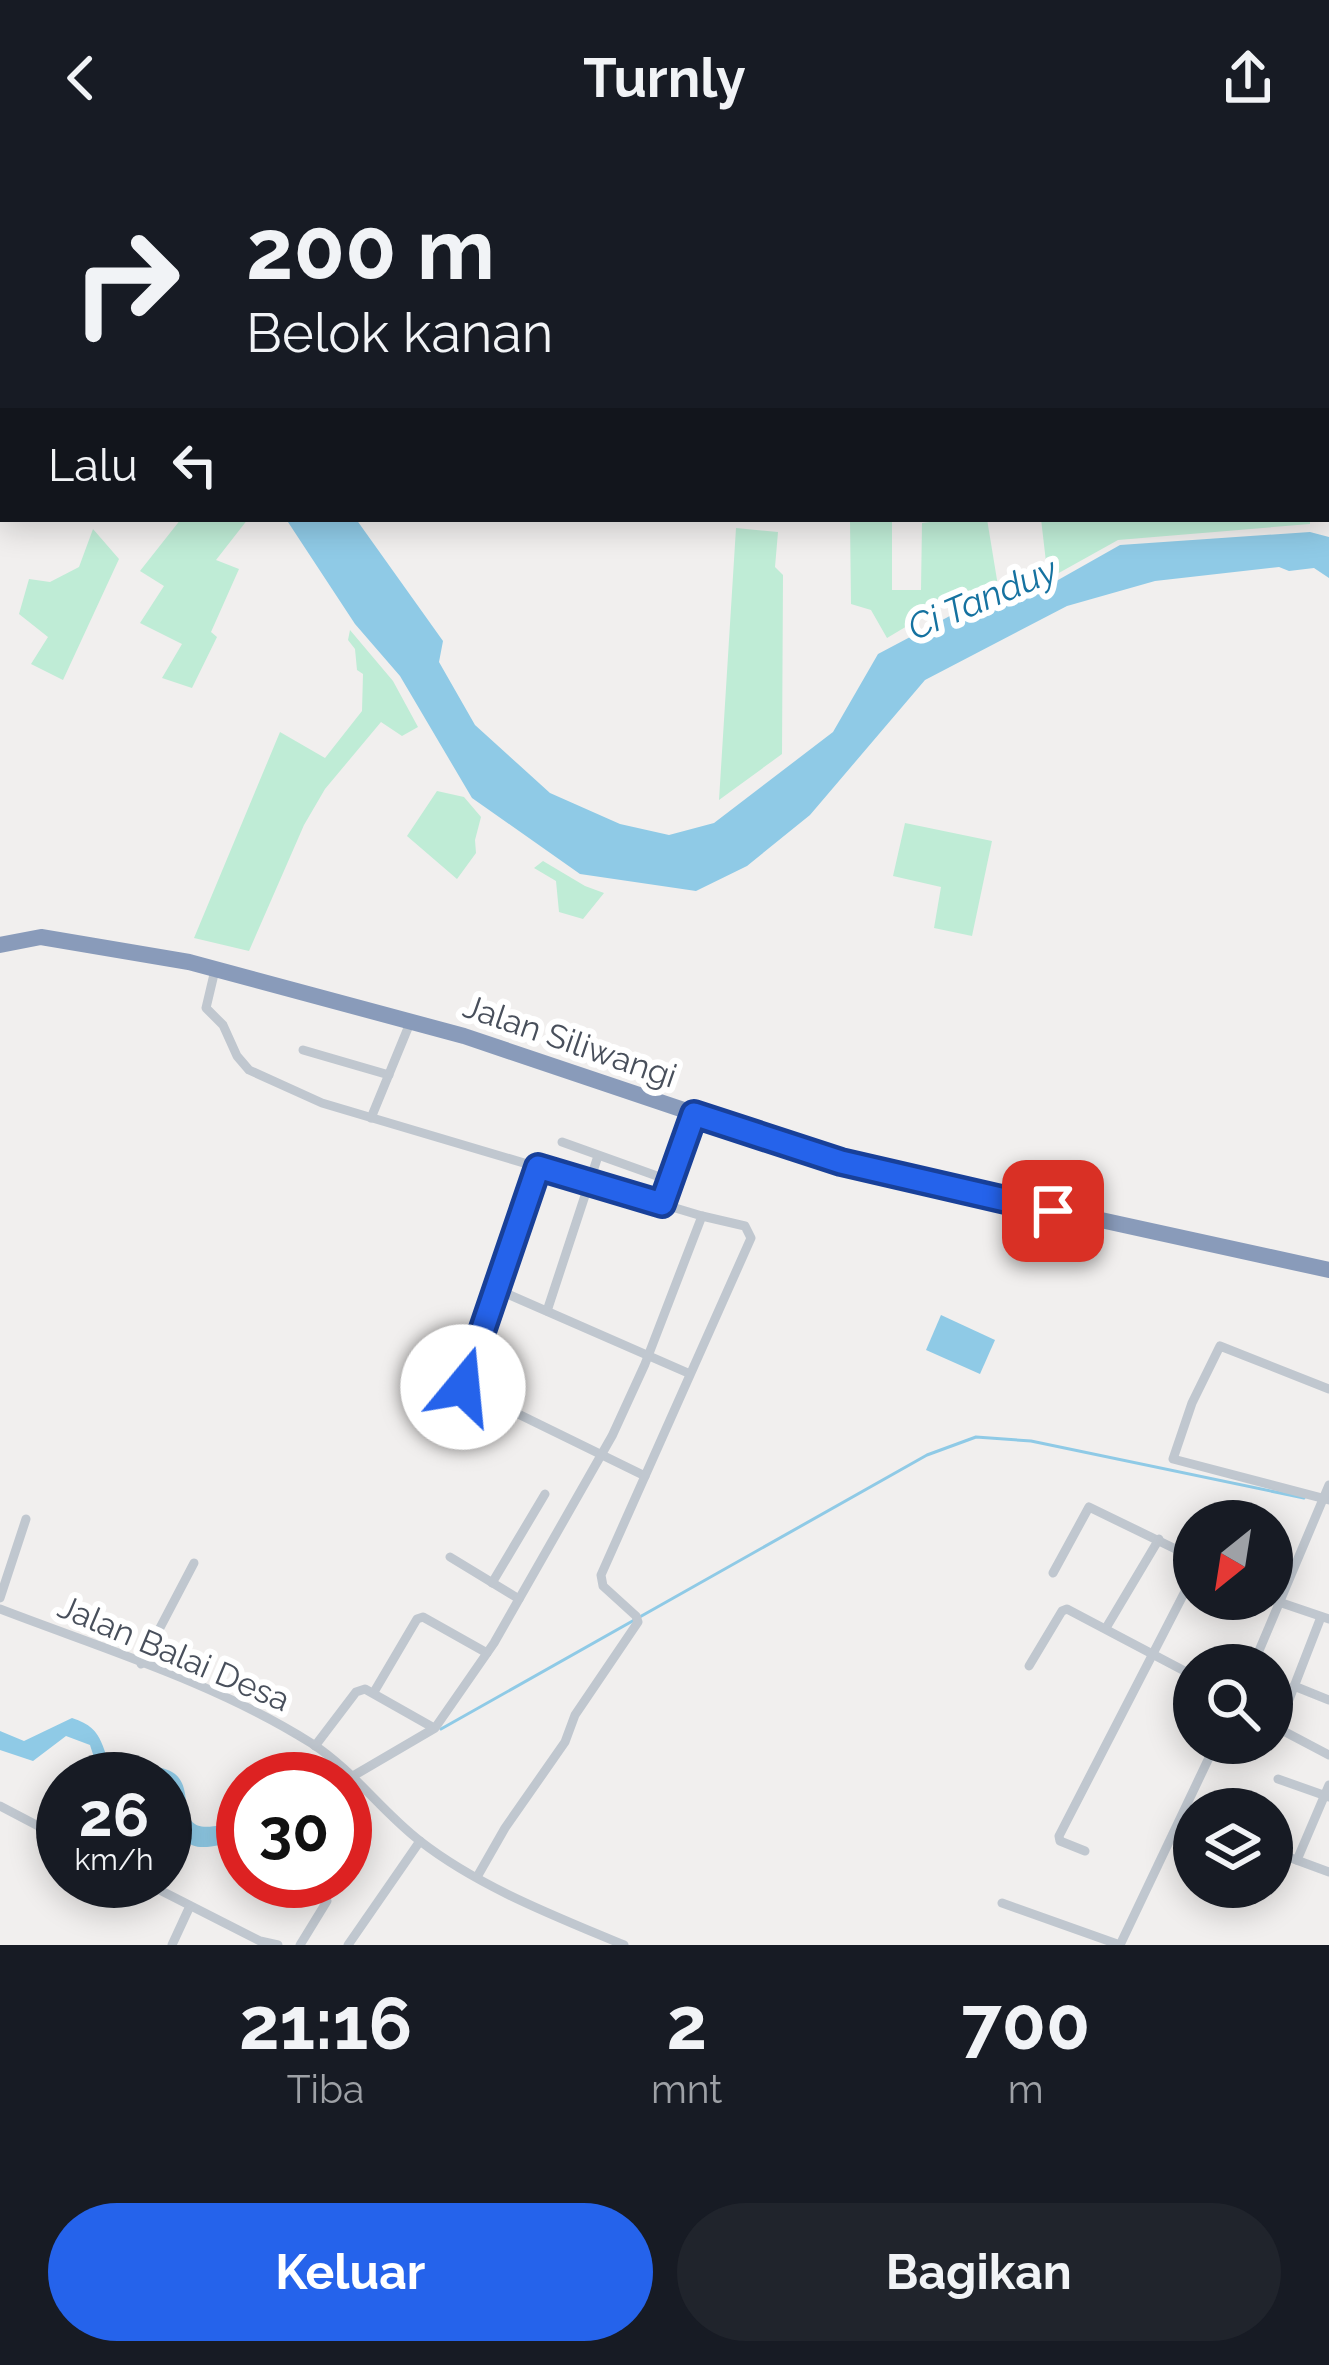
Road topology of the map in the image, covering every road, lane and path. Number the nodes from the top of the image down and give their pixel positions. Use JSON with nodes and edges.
{"nodes":[{"id":1,"x":0,"y":944,"type":"edge"},
{"id":2,"x":215,"y":970,"type":"junction"},
{"id":3,"x":411,"y":1020,"type":"junction"},
{"id":4,"x":303,"y":1050,"type":"dead end"},
{"id":5,"x":388,"y":1075,"type":"junction"},
{"id":6,"x":694,"y":1114,"type":"junction"},
{"id":7,"x":371,"y":1118,"type":"junction"},
{"id":8,"x":562,"y":1142,"type":"dead end"},
{"id":9,"x":598,"y":1156,"type":"junction"},
{"id":10,"x":538,"y":1167,"type":"junction"},
{"id":11,"x":671,"y":1181,"type":"junction"},
{"id":12,"x":590,"y":1184,"type":"junction"},
{"id":13,"x":662,"y":1204,"type":"junction"},
{"id":14,"x":702,"y":1216,"type":"junction"},
{"id":15,"x":1329,"y":1270,"type":"edge"},
{"id":16,"x":496,"y":1288,"type":"junction"},
{"id":17,"x":547,"y":1311,"type":"junction"},
{"id":18,"x":648,"y":1357,"type":"junction"},
{"id":19,"x":688,"y":1373,"type":"junction"},
{"id":20,"x":1329,"y":1389,"type":"edge"},
{"id":21,"x":602,"y":1456,"type":"junction"},
{"id":22,"x":645,"y":1476,"type":"junction"},
{"id":23,"x":1329,"y":1486,"type":"edge"},
{"id":24,"x":545,"y":1494,"type":"dead end"},
{"id":25,"x":1324,"y":1502,"type":"edge"},
{"id":26,"x":26,"y":1519,"type":"dead end"},
{"id":27,"x":1159,"y":1539,"type":"junction"},
{"id":28,"x":1173,"y":1547,"type":"edge"},
{"id":29,"x":450,"y":1557,"type":"dead end"},
{"id":30,"x":194,"y":1563,"type":"dead end"},
{"id":31,"x":1293,"y":1565,"type":"edge"},
{"id":32,"x":1053,"y":1573,"type":"dead end"},
{"id":33,"x":492,"y":1583,"type":"junction"},
{"id":34,"x":0,"y":1598,"type":"edge"},
{"id":35,"x":519,"y":1599,"type":"junction"},
{"id":36,"x":1293,"y":1608,"type":"edge"},
{"id":37,"x":0,"y":1609,"type":"edge"},
{"id":38,"x":1173,"y":1617,"type":"edge"},
{"id":39,"x":1325,"y":1618,"type":"edge"},
{"id":40,"x":1106,"y":1628,"type":"junction"},
{"id":41,"x":487,"y":1653,"type":"junction"},
{"id":42,"x":1155,"y":1654,"type":"junction"},
{"id":43,"x":141,"y":1664,"type":"junction"},
{"id":44,"x":1173,"y":1664,"type":"edge"},
{"id":45,"x":1029,"y":1666,"type":"dead end"},
{"id":46,"x":1294,"y":1686,"type":"joint"},
{"id":47,"x":374,"y":1693,"type":"junction"},
{"id":48,"x":1329,"y":1700,"type":"edge"},
{"id":49,"x":435,"y":1728,"type":"junction"},
{"id":50,"x":1293,"y":1736,"type":"edge"},
{"id":51,"x":315,"y":1746,"type":"junction"},
{"id":52,"x":322,"y":1752,"type":"edge"},
{"id":53,"x":1329,"y":1755,"type":"edge"},
{"id":54,"x":372,"y":1769,"type":"edge"},
{"id":55,"x":1278,"y":1779,"type":"dead end"},
{"id":56,"x":1328,"y":1793,"type":"edge"},
{"id":57,"x":372,"y":1794,"type":"edge"},
{"id":58,"x":0,"y":1806,"type":"edge"},
{"id":59,"x":36,"y":1825,"type":"edge"},
{"id":60,"x":1173,"y":1831,"type":"edge"},
{"id":61,"x":420,"y":1841,"type":"junction"},
{"id":62,"x":1085,"y":1851,"type":"dead end"},
{"id":63,"x":1293,"y":1859,"type":"edge"},
{"id":64,"x":1297,"y":1860,"type":"junction"},
{"id":65,"x":1329,"y":1872,"type":"edge"},
{"id":66,"x":477,"y":1877,"type":"junction"},
{"id":67,"x":1002,"y":1903,"type":"dead end"},
{"id":68,"x":192,"y":1907,"type":"edge"},
{"id":69,"x":189,"y":1908,"type":"edge"},
{"id":70,"x":322,"y":1908,"type":"edge"},
{"id":71,"x":267,"y":1943,"type":"edge"},
{"id":72,"x":172,"y":1945,"type":"edge"},
{"id":73,"x":300,"y":1945,"type":"edge"},
{"id":74,"x":348,"y":1945,"type":"edge"},
{"id":75,"x":624,"y":1945,"type":"edge"},
{"id":76,"x":1120,"y":1945,"type":"edge"}],
"edges":[{"from":1,"to":2,"type":"highway","name":"Jalan Siliwangi"},
{"from":2,"to":3,"type":"highway","name":"Jalan Siliwangi"},
{"from":2,"to":7,"type":"street"},
{"from":3,"to":5,"type":"street"},
{"from":3,"to":6,"type":"highway","name":"Jalan Siliwangi"},
{"from":4,"to":5,"type":"street"},
{"from":5,"to":7,"type":"street"},
{"from":6,"to":11,"type":"street"},
{"from":6,"to":15,"type":"highway","name":"Jalan Siliwangi"},
{"from":7,"to":10,"type":"street"},
{"from":8,"to":9,"type":"street"},
{"from":9,"to":11,"type":"street"},
{"from":9,"to":12,"type":"street"},
{"from":10,"to":12,"type":"street"},
{"from":10,"to":16,"type":"street"},
{"from":11,"to":13,"type":"street"},
{"from":12,"to":13,"type":"street"},
{"from":12,"to":17,"type":"street"},
{"from":13,"to":14,"type":"street"},
{"from":14,"to":18,"type":"street"},
{"from":14,"to":19,"type":"street"},
{"from":16,"to":17,"type":"street"},
{"from":16,"to":21,"type":"street"},
{"from":17,"to":18,"type":"street"},
{"from":18,"to":19,"type":"street"},
{"from":18,"to":21,"type":"street"},
{"from":19,"to":22,"type":"street"},
{"from":20,"to":25,"type":"street"},
{"from":21,"to":22,"type":"street"},
{"from":21,"to":35,"type":"street"},
{"from":22,"to":66,"type":"street"},
{"from":23,"to":25,"type":"street"},
{"from":24,"to":33,"type":"street"},
{"from":25,"to":31,"type":"street"},
{"from":26,"to":34,"type":"street"},
{"from":27,"to":28,"type":"street"},
{"from":27,"to":32,"type":"street"},
{"from":27,"to":40,"type":"street"},
{"from":29,"to":33,"type":"street"},
{"from":30,"to":43,"type":"street"},
{"from":33,"to":35,"type":"street"},
{"from":35,"to":41,"type":"street"},
{"from":36,"to":39,"type":"street"},
{"from":37,"to":43,"type":"street","name":"Jalan Balai Desa"},
{"from":38,"to":42,"type":"street"},
{"from":39,"to":46,"type":"street"},
{"from":40,"to":42,"type":"street"},
{"from":40,"to":45,"type":"street"},
{"from":41,"to":47,"type":"street"},
{"from":41,"to":49,"type":"street"},
{"from":42,"to":44,"type":"street"},
{"from":42,"to":62,"type":"street"},
{"from":43,"to":51,"type":"street","name":"Jalan Balai Desa"},
{"from":46,"to":48,"type":"street"},
{"from":47,"to":49,"type":"street"},
{"from":47,"to":51,"type":"street"},
{"from":49,"to":54,"type":"street"},
{"from":50,"to":53,"type":"street"},
{"from":51,"to":52,"type":"street","name":"Jalan Balai Desa"},
{"from":55,"to":56,"type":"street"},
{"from":56,"to":64,"type":"street"},
{"from":57,"to":61,"type":"street","name":"Jalan Balai Desa"},
{"from":58,"to":59,"type":"street"},
{"from":60,"to":76,"type":"street"},
{"from":61,"to":66,"type":"street","name":"Jalan Balai Desa"},
{"from":61,"to":74,"type":"street"},
{"from":63,"to":64,"type":"street"},
{"from":64,"to":65,"type":"street"},
{"from":66,"to":75,"type":"street","name":"Jalan Balai Desa"},
{"from":67,"to":76,"type":"street"},
{"from":68,"to":71,"type":"street"},
{"from":69,"to":72,"type":"street"},
{"from":70,"to":73,"type":"street"}]}
